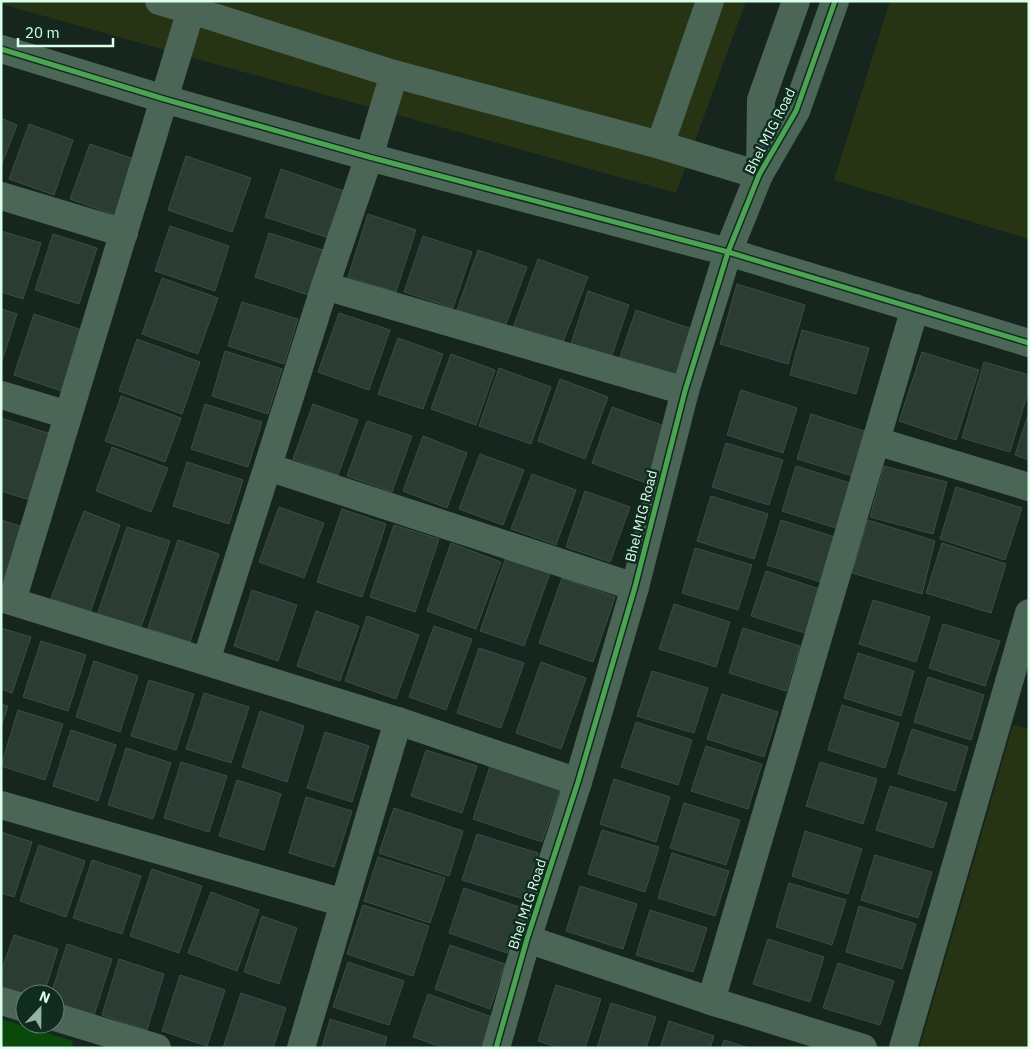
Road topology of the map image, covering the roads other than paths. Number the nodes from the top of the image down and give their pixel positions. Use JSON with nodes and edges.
{"nodes":[{"id":1,"x":159,"y":1,"type":"edge"},
{"id":2,"x":710,"y":1,"type":"edge"},
{"id":3,"x":796,"y":1,"type":"edge"},
{"id":4,"x":835,"y":1,"type":"edge"},
{"id":5,"x":191,"y":10,"type":"junction"},
{"id":6,"x":1,"y":49,"type":"edge"},
{"id":7,"x":394,"y":74,"type":"junction"},
{"id":8,"x":164,"y":99,"type":"junction"},
{"id":9,"x":660,"y":145,"type":"junction"},
{"id":10,"x":369,"y":158,"type":"junction"},
{"id":11,"x":759,"y":175,"type":"junction"},
{"id":12,"x":1,"y":196,"type":"edge"},
{"id":13,"x":124,"y":233,"type":"junction"},
{"id":14,"x":728,"y":252,"type":"junction"},
{"id":15,"x":325,"y":286,"type":"junction"},
{"id":16,"x":915,"y":308,"type":"junction"},
{"id":17,"x":1029,"y":343,"type":"edge"},
{"id":18,"x":685,"y":392,"type":"junction"},
{"id":19,"x":1,"y":395,"type":"edge"},
{"id":20,"x":68,"y":415,"type":"junction"},
{"id":21,"x":876,"y":441,"type":"junction"},
{"id":22,"x":268,"y":467,"type":"junction"},
{"id":23,"x":1029,"y":487,"type":"edge"},
{"id":24,"x":635,"y":587,"type":"junction"},
{"id":25,"x":7,"y":599,"type":"edge"},
{"id":26,"x":1029,"y":613,"type":"edge"},
{"id":27,"x":206,"y":662,"type":"junction"},
{"id":28,"x":1018,"y":691,"type":"edge"},
{"id":29,"x":398,"y":721,"type":"junction"},
{"id":30,"x":578,"y":782,"type":"junction"},
{"id":31,"x":1,"y":805,"type":"edge"},
{"id":32,"x":344,"y":903,"type":"junction"},
{"id":33,"x":527,"y":939,"type":"junction"},
{"id":34,"x":1,"y":1001,"type":"edge"},
{"id":35,"x":711,"y":1001,"type":"junction"},
{"id":36,"x":15,"y":1005,"type":"edge"},
{"id":37,"x":65,"y":1022,"type":"edge"},
{"id":38,"x":97,"y":1039,"type":"edge"},
{"id":39,"x":157,"y":1048,"type":"edge"},
{"id":40,"x":301,"y":1048,"type":"edge"},
{"id":41,"x":496,"y":1048,"type":"edge"},
{"id":42,"x":864,"y":1048,"type":"edge"},
{"id":43,"x":904,"y":1048,"type":"edge"}],
"edges":[{"from":1,"to":5,"type":"street"},
{"from":2,"to":9,"type":"street"},
{"from":3,"to":11,"type":"street","name":"Bhel MIG Road"},
{"from":4,"to":11,"type":"street","name":"Bhel MIG Road"},
{"from":5,"to":7,"type":"street"},
{"from":5,"to":8,"type":"street"},
{"from":6,"to":8,"type":"street"},
{"from":7,"to":9,"type":"street"},
{"from":7,"to":10,"type":"street"},
{"from":8,"to":10,"type":"street"},
{"from":8,"to":13,"type":"street"},
{"from":9,"to":11,"type":"street"},
{"from":10,"to":14,"type":"street"},
{"from":10,"to":15,"type":"street"},
{"from":11,"to":14,"type":"street","name":"Bhel MIG Road"},
{"from":12,"to":13,"type":"street"},
{"from":13,"to":20,"type":"street"},
{"from":14,"to":16,"type":"street"},
{"from":14,"to":18,"type":"street","name":"Bhel MIG Road"},
{"from":15,"to":18,"type":"street"},
{"from":15,"to":22,"type":"street"},
{"from":16,"to":17,"type":"street"},
{"from":16,"to":21,"type":"street"},
{"from":18,"to":24,"type":"street","name":"Bhel MIG Road"},
{"from":19,"to":20,"type":"street"},
{"from":20,"to":25,"type":"street"},
{"from":21,"to":23,"type":"street"},
{"from":21,"to":35,"type":"street"},
{"from":22,"to":24,"type":"street"},
{"from":22,"to":27,"type":"street"},
{"from":24,"to":30,"type":"street","name":"Bhel MIG Road"},
{"from":25,"to":27,"type":"street"},
{"from":26,"to":28,"type":"street"},
{"from":27,"to":29,"type":"street"},
{"from":28,"to":43,"type":"street"},
{"from":29,"to":30,"type":"street"},
{"from":29,"to":32,"type":"street"},
{"from":30,"to":33,"type":"street","name":"Bhel MIG Road"},
{"from":31,"to":32,"type":"street"},
{"from":32,"to":40,"type":"street"},
{"from":33,"to":35,"type":"street"},
{"from":33,"to":41,"type":"street","name":"Bhel MIG Road"},
{"from":34,"to":36,"type":"street"},
{"from":35,"to":42,"type":"street"},
{"from":37,"to":38,"type":"street"},
{"from":38,"to":39,"type":"street"}]}
